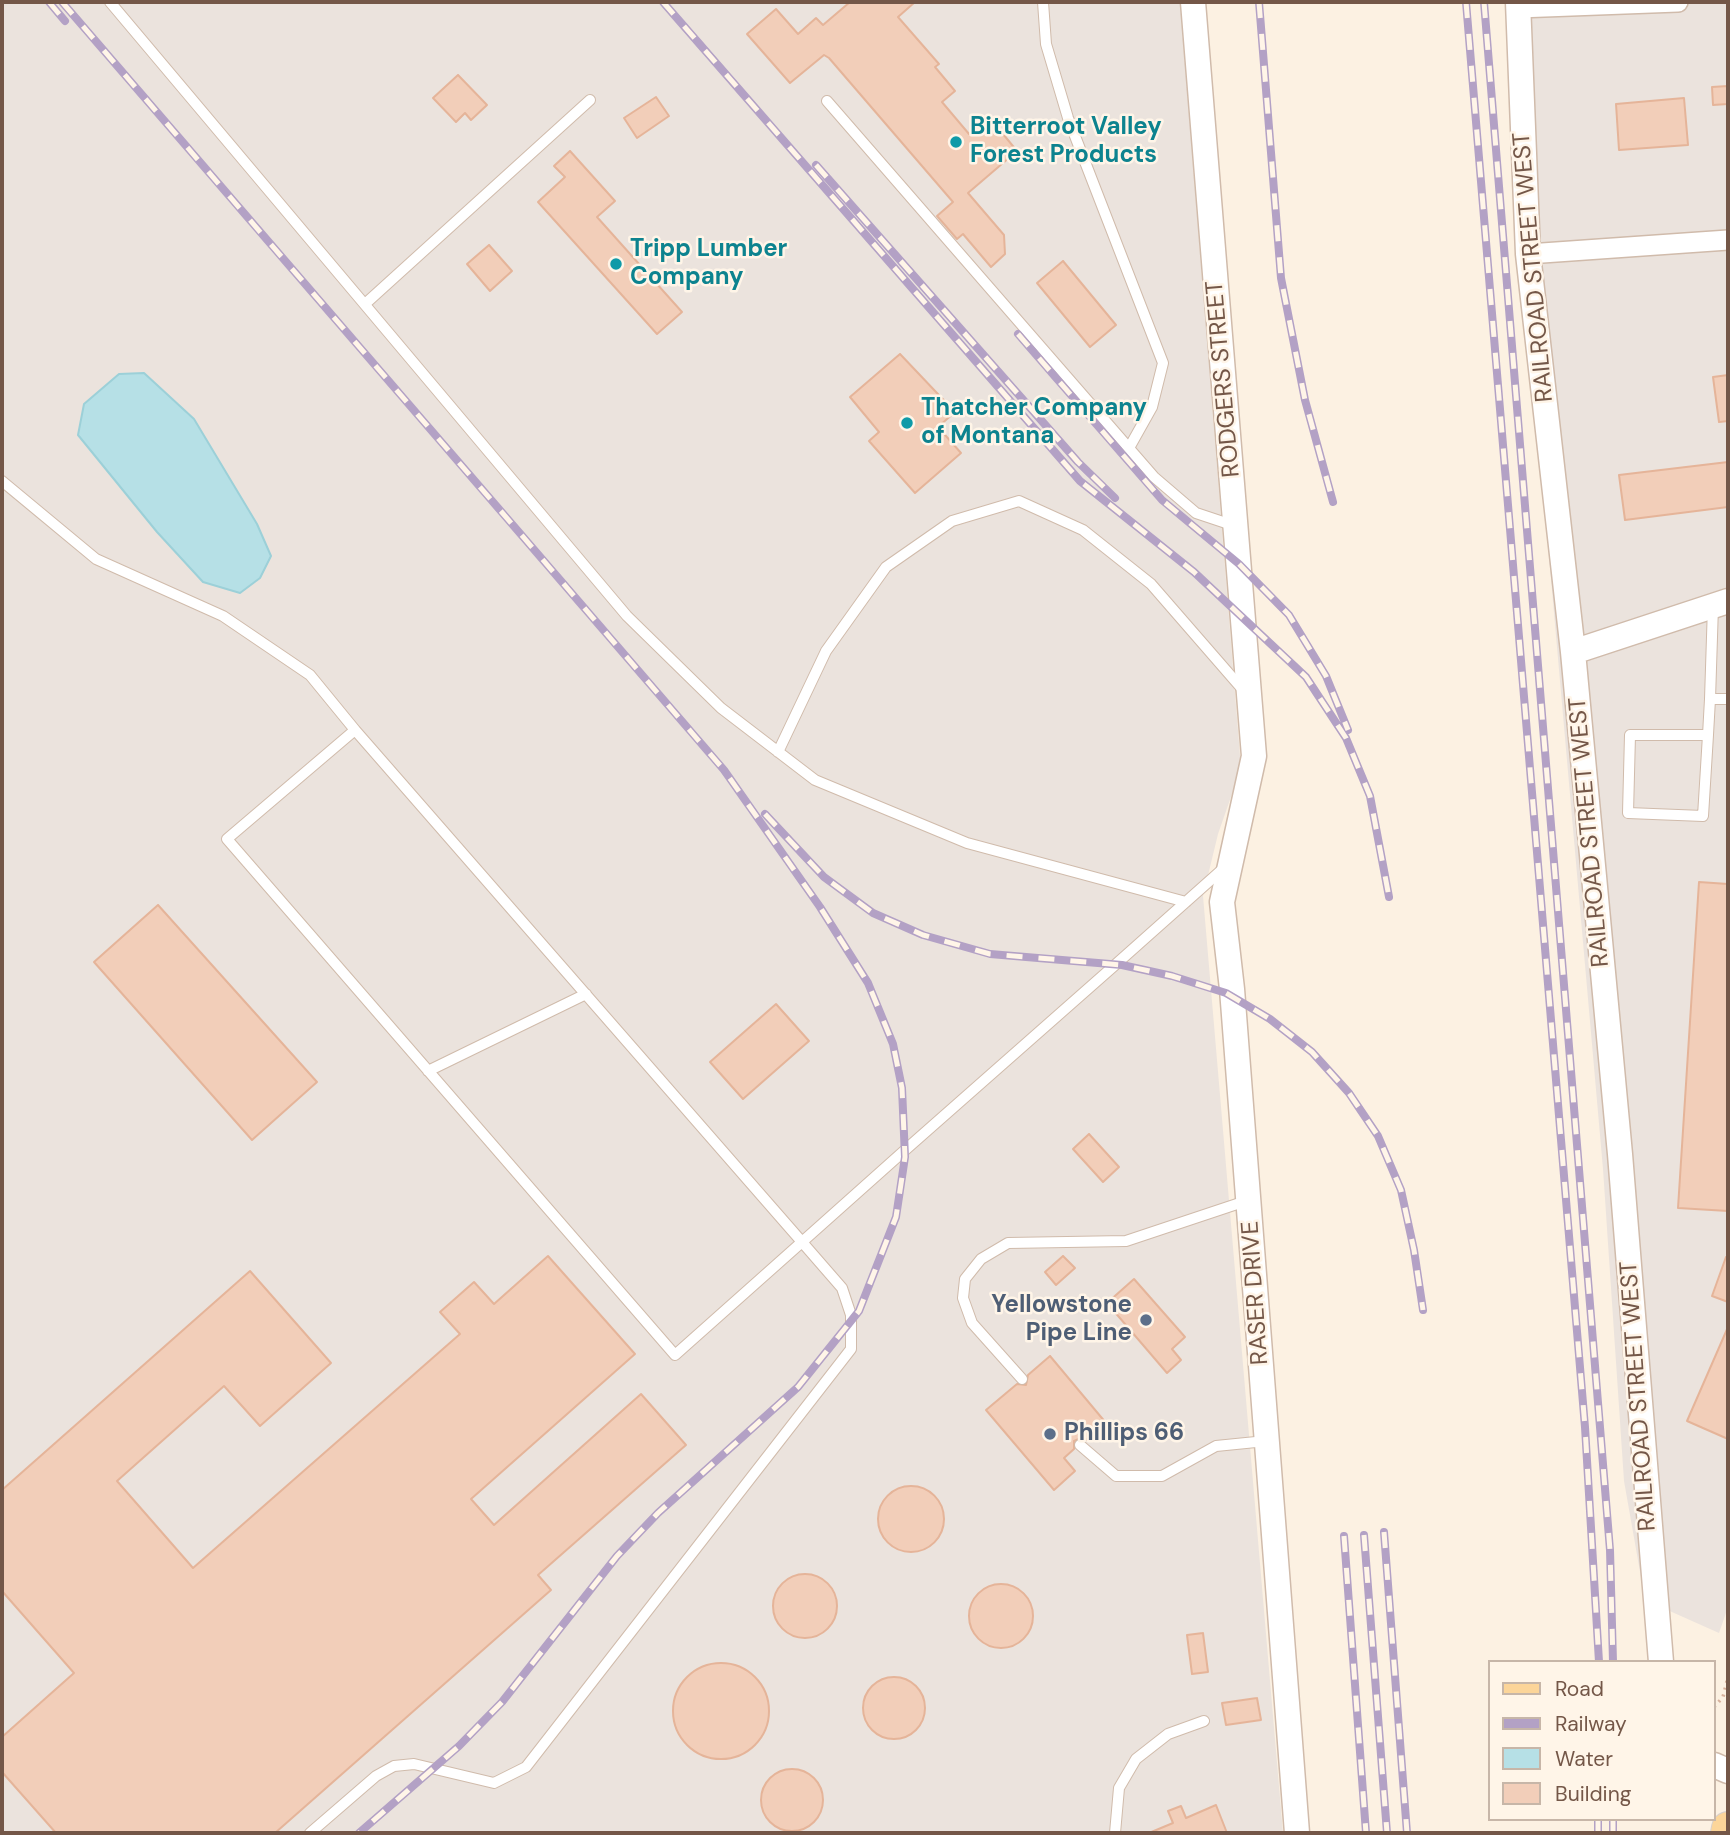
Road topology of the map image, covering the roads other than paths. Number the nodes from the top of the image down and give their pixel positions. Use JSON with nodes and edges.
{"nodes":[{"id":1,"x":110,"y":2,"type":"edge"},
{"id":2,"x":1043,"y":2,"type":"edge"},
{"id":3,"x":1194,"y":2,"type":"edge"},
{"id":4,"x":1678,"y":2,"type":"edge"},
{"id":5,"x":1518,"y":5,"type":"edge"},
{"id":6,"x":590,"y":100,"type":"dead end"},
{"id":7,"x":827,"y":101,"type":"dead end"},
{"id":8,"x":1728,"y":240,"type":"edge"},
{"id":9,"x":1528,"y":254,"type":"junction"},
{"id":10,"x":365,"y":304,"type":"junction"},
{"id":11,"x":1129,"y":448,"type":"junction"},
{"id":12,"x":2,"y":481,"type":"edge"},
{"id":13,"x":1236,"y":526,"type":"junction"},
{"id":14,"x":1721,"y":603,"type":"edge"},
{"id":15,"x":1573,"y":652,"type":"junction"},
{"id":16,"x":1250,"y":699,"type":"junction"},
{"id":17,"x":1710,"y":699,"type":"junction"},
{"id":18,"x":1728,"y":699,"type":"edge"},
{"id":19,"x":355,"y":730,"type":"junction"},
{"id":20,"x":1708,"y":735,"type":"junction"},
{"id":21,"x":778,"y":752,"type":"junction"},
{"id":22,"x":1254,"y":756,"type":"joint"},
{"id":23,"x":1232,"y":861,"type":"junction"},
{"id":24,"x":1186,"y":902,"type":"junction"},
{"id":25,"x":586,"y":994,"type":"junction"},
{"id":26,"x":428,"y":1070,"type":"junction"},
{"id":27,"x":1249,"y":1201,"type":"junction"},
{"id":28,"x":803,"y":1242,"type":"junction"},
{"id":29,"x":1022,"y":1380,"type":"dead end"},
{"id":30,"x":1267,"y":1441,"type":"junction"},
{"id":31,"x":1080,"y":1445,"type":"dead end"},
{"id":32,"x":1661,"y":1660,"type":"edge"},
{"id":33,"x":1204,"y":1721,"type":"dead end"},
{"id":34,"x":1728,"y":1828,"type":"edge"},
{"id":35,"x":310,"y":1833,"type":"edge"},
{"id":36,"x":1115,"y":1833,"type":"edge"},
{"id":37,"x":1297,"y":1833,"type":"edge"},
{"id":38,"x":1727,"y":1833,"type":"edge"}],
"edges":[{"from":1,"to":10,"type":"lane"},
{"from":2,"to":11,"type":"lane"},
{"from":3,"to":13,"type":"street","name":"RODGERS STREET"},
{"from":4,"to":5,"type":"street"},
{"from":5,"to":9,"type":"street","name":"RAILROAD STREET WEST"},
{"from":6,"to":10,"type":"lane"},
{"from":7,"to":11,"type":"lane"},
{"from":8,"to":9,"type":"street"},
{"from":9,"to":15,"type":"street","name":"RAILROAD STREET WEST"},
{"from":10,"to":21,"type":"lane"},
{"from":11,"to":13,"type":"lane"},
{"from":12,"to":19,"type":"lane"},
{"from":13,"to":16,"type":"street","name":"RODGERS STREET"},
{"from":14,"to":15,"type":"street"},
{"from":14,"to":17,"type":"lane"},
{"from":15,"to":32,"type":"street","name":"RAILROAD STREET WEST"},
{"from":16,"to":21,"type":"lane"},
{"from":16,"to":22,"type":"street","name":"RODGERS STREET"},
{"from":17,"to":18,"type":"lane"},
{"from":17,"to":20,"type":"lane"},
{"from":19,"to":25,"type":"lane"},
{"from":19,"to":26,"type":"lane"},
{"from":20,"to":20,"type":"lane"},
{"from":21,"to":24,"type":"lane"},
{"from":22,"to":23,"type":"street","name":"RASER DRIVE"},
{"from":23,"to":24,"type":"lane"},
{"from":23,"to":27,"type":"street","name":"RASER DRIVE"},
{"from":24,"to":28,"type":"lane"},
{"from":25,"to":26,"type":"lane"},
{"from":25,"to":28,"type":"lane"},
{"from":26,"to":28,"type":"lane"},
{"from":27,"to":29,"type":"lane"},
{"from":27,"to":30,"type":"street","name":"RASER DRIVE"},
{"from":28,"to":35,"type":"lane"},
{"from":30,"to":31,"type":"lane"},
{"from":30,"to":37,"type":"street","name":"RASER DRIVE"},
{"from":33,"to":36,"type":"lane"},
{"from":34,"to":38,"type":"main road"}]}
